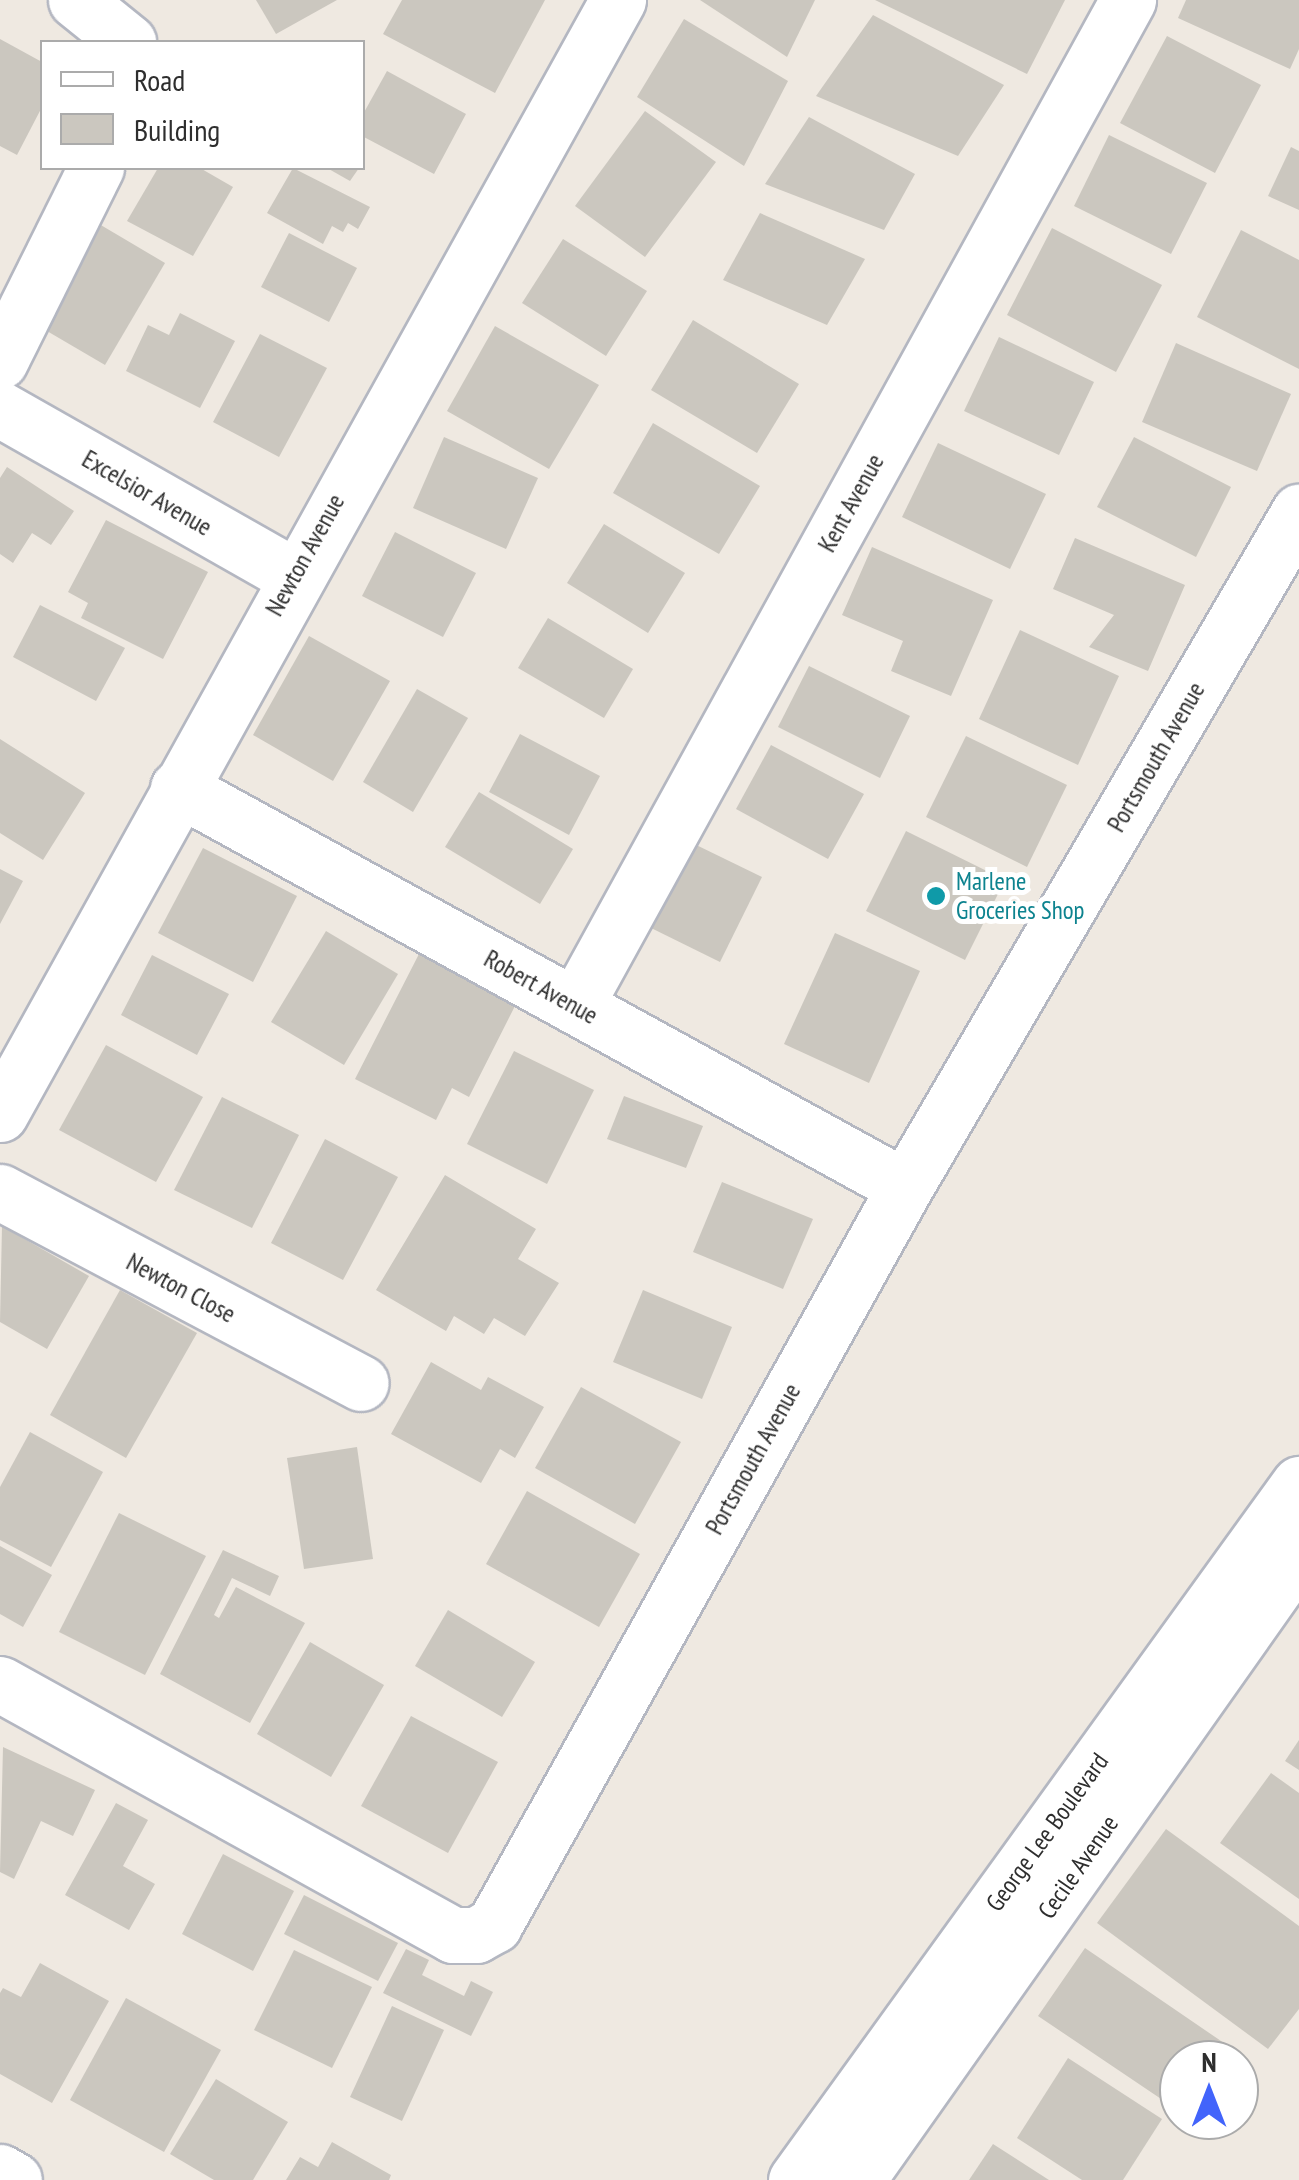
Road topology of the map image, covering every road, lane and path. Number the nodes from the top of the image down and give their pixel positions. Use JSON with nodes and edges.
{"nodes":[{"id":1,"x":76,"y":0,"type":"edge"},
{"id":2,"x":618,"y":0,"type":"edge"},
{"id":3,"x":1128,"y":0,"type":"edge"},
{"id":4,"x":126,"y":40,"type":"edge"},
{"id":5,"x":95,"y":170,"type":"edge"},
{"id":6,"x":0,"y":361,"type":"edge"},
{"id":7,"x":0,"y":409,"type":"edge"},
{"id":8,"x":1299,"y":512,"type":"edge"},
{"id":9,"x":294,"y":576,"type":"junction"},
{"id":10,"x":178,"y":788,"type":"junction"},
{"id":11,"x":575,"y":1006,"type":"junction"},
{"id":12,"x":0,"y":1114,"type":"edge"},
{"id":13,"x":905,"y":1186,"type":"junction"},
{"id":14,"x":0,"y":1192,"type":"edge"},
{"id":15,"x":361,"y":1384,"type":"dead end"},
{"id":16,"x":1299,"y":1484,"type":"edge"},
{"id":17,"x":1299,"y":1554,"type":"edge"},
{"id":18,"x":0,"y":1684,"type":"edge"},
{"id":19,"x":0,"y":2172,"type":"edge"},
{"id":20,"x":14,"y":2180,"type":"edge"},
{"id":21,"x":796,"y":2180,"type":"edge"},
{"id":22,"x":857,"y":2180,"type":"edge"}],
"edges":[{"from":1,"to":4,"type":"street"},
{"from":2,"to":9,"type":"street","name":"Newton Avenue"},
{"from":3,"to":11,"type":"street","name":"Kent Avenue"},
{"from":5,"to":6,"type":"street"},
{"from":7,"to":9,"type":"street","name":"Excelsior Avenue"},
{"from":8,"to":13,"type":"street","name":"Portsmouth Avenue"},
{"from":9,"to":10,"type":"street","name":"Newton Avenue"},
{"from":10,"to":11,"type":"street","name":"Robert Avenue"},
{"from":10,"to":12,"type":"street","name":"Newton Avenue"},
{"from":11,"to":13,"type":"street","name":"Robert Avenue"},
{"from":13,"to":18,"type":"street","name":"Portsmouth Avenue"},
{"from":14,"to":15,"type":"street","name":"Newton Close"},
{"from":16,"to":21,"type":"street","name":"George Lee Boulevard"},
{"from":17,"to":22,"type":"street","name":"Cecile Avenue"},
{"from":19,"to":20,"type":"street"}]}
